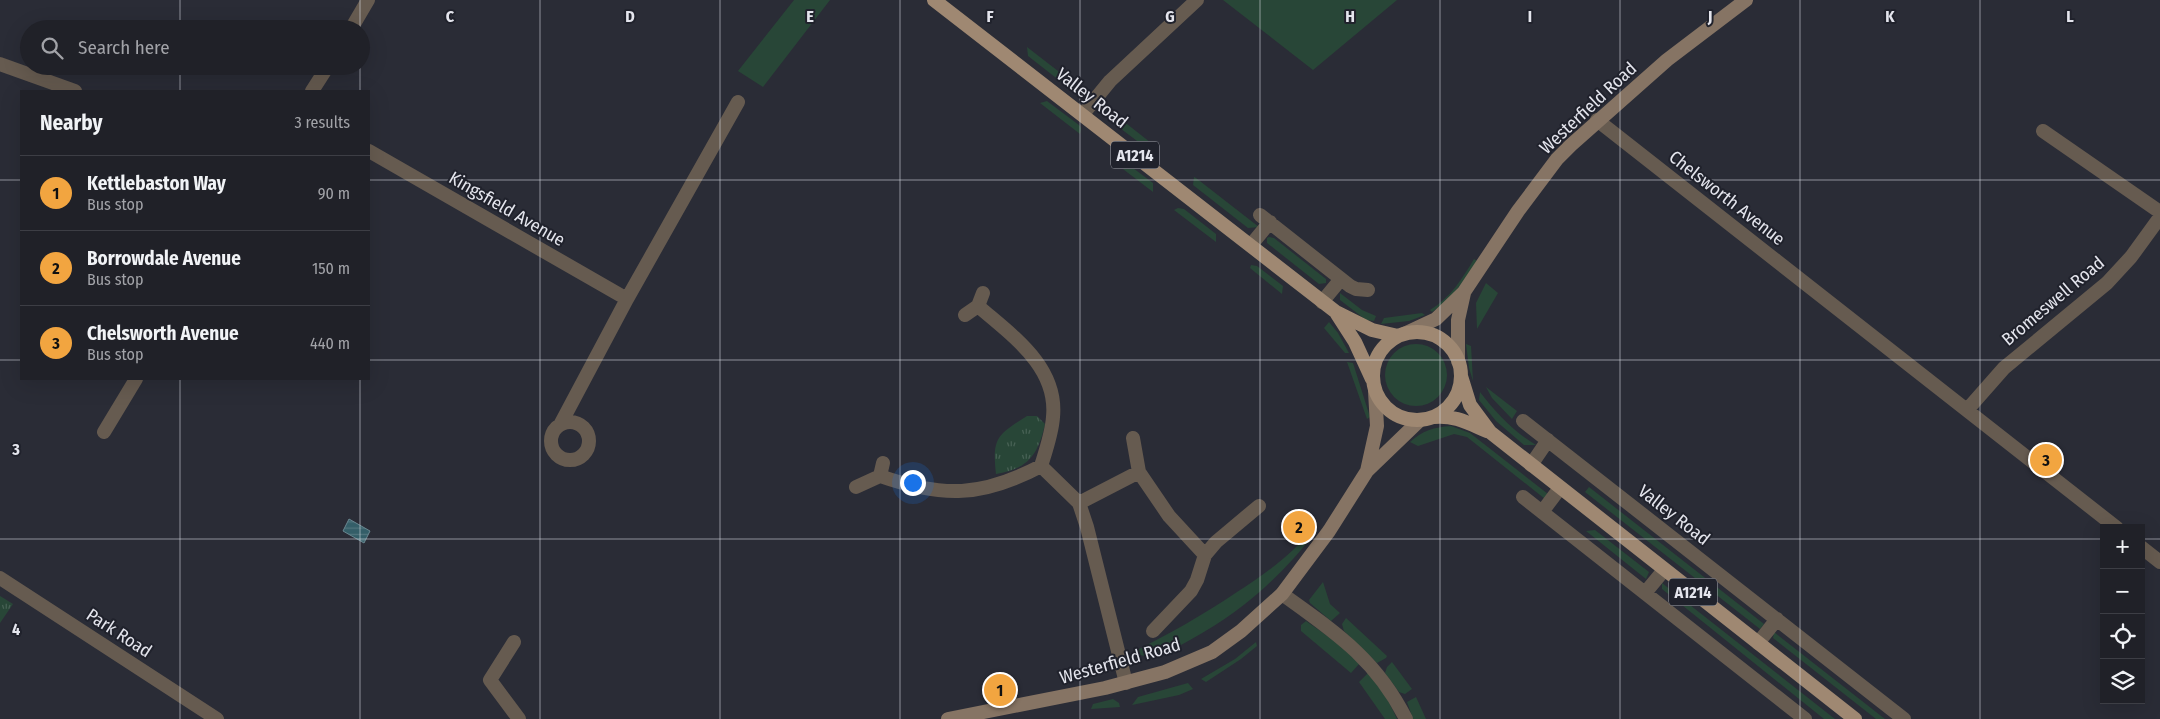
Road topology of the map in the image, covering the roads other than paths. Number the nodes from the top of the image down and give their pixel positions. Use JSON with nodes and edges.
{"nodes":[{"id":1,"x":368,"y":0,"type":"edge"},
{"id":2,"x":934,"y":0,"type":"edge"},
{"id":3,"x":1197,"y":0,"type":"edge"},
{"id":4,"x":1746,"y":0,"type":"edge"},
{"id":5,"x":356,"y":20,"type":"edge"},
{"id":6,"x":0,"y":64,"type":"edge"},
{"id":7,"x":20,"y":71,"type":"edge"},
{"id":8,"x":31,"y":75,"type":"edge"},
{"id":9,"x":322,"y":75,"type":"edge"},
{"id":10,"x":72,"y":90,"type":"edge"},
{"id":11,"x":313,"y":90,"type":"edge"},
{"id":12,"x":738,"y":102,"type":"dead end"},
{"id":13,"x":1083,"y":114,"type":"junction"},
{"id":14,"x":1597,"y":120,"type":"junction"},
{"id":15,"x":2043,"y":131,"type":"dead end"},
{"id":16,"x":370,"y":152,"type":"edge"},
{"id":17,"x":2160,"y":212,"type":"edge"},
{"id":18,"x":2160,"y":217,"type":"edge"},
{"id":19,"x":1251,"y":245,"type":"junction"},
{"id":20,"x":1342,"y":279,"type":"junction"},
{"id":21,"x":1368,"y":290,"type":"dead end"},
{"id":22,"x":1464,"y":292,"type":"junction"},
{"id":23,"x":983,"y":293,"type":"dead end"},
{"id":24,"x":627,"y":299,"type":"junction"},
{"id":25,"x":1322,"y":302,"type":"junction"},
{"id":26,"x":978,"y":306,"type":"junction"},
{"id":27,"x":1336,"y":312,"type":"junction"},
{"id":28,"x":965,"y":315,"type":"dead end"},
{"id":29,"x":1402,"y":335,"type":"junction"},
{"id":30,"x":1458,"y":361,"type":"junction"},
{"id":31,"x":1461,"y":376,"type":"junction"},
{"id":32,"x":135,"y":380,"type":"edge"},
{"id":33,"x":1374,"y":386,"type":"junction"},
{"id":34,"x":1967,"y":410,"type":"junction"},
{"id":35,"x":1434,"y":417,"type":"junction"},
{"id":36,"x":1420,"y":420,"type":"junction"},
{"id":37,"x":1523,"y":421,"type":"dead end"},
{"id":38,"x":560,"y":425,"type":"dead end"},
{"id":39,"x":104,"y":432,"type":"dead end"},
{"id":40,"x":1490,"y":432,"type":"junction"},
{"id":41,"x":1133,"y":438,"type":"dead end"},
{"id":42,"x":1548,"y":440,"type":"junction"},
{"id":43,"x":1531,"y":465,"type":"junction"},
{"id":44,"x":1041,"y":466,"type":"junction"},
{"id":45,"x":1367,"y":471,"type":"junction"},
{"id":46,"x":1139,"y":472,"type":"junction"},
{"id":47,"x":856,"y":487,"type":"dead end"},
{"id":48,"x":1560,"y":488,"type":"junction"},
{"id":49,"x":1523,"y":497,"type":"dead end"},
{"id":50,"x":1079,"y":503,"type":"junction"},
{"id":51,"x":1259,"y":506,"type":"dead end"},
{"id":52,"x":1542,"y":512,"type":"junction"},
{"id":53,"x":2112,"y":524,"type":"edge"},
{"id":54,"x":2145,"y":550,"type":"edge"},
{"id":55,"x":1206,"y":554,"type":"junction"},
{"id":56,"x":2160,"y":562,"type":"edge"},
{"id":57,"x":1664,"y":570,"type":"junction"},
{"id":58,"x":0,"y":578,"type":"edge"},
{"id":59,"x":1646,"y":593,"type":"junction"},
{"id":60,"x":1282,"y":594,"type":"junction"},
{"id":61,"x":1777,"y":619,"type":"junction"},
{"id":62,"x":1153,"y":631,"type":"dead end"},
{"id":63,"x":514,"y":642,"type":"dead end"},
{"id":64,"x":1758,"y":643,"type":"junction"},
{"id":65,"x":1126,"y":683,"type":"junction"},
{"id":66,"x":217,"y":719,"type":"edge"},
{"id":67,"x":519,"y":719,"type":"edge"},
{"id":68,"x":948,"y":719,"type":"edge"},
{"id":69,"x":1406,"y":719,"type":"edge"},
{"id":70,"x":1805,"y":719,"type":"edge"},
{"id":71,"x":1855,"y":719,"type":"edge"},
{"id":72,"x":1904,"y":719,"type":"edge"}],
"edges":[{"from":1,"to":5,"type":"street"},
{"from":2,"to":13,"type":"main road","name":"Valley Road","number":"A1214"},
{"from":3,"to":13,"type":"street"},
{"from":4,"to":14,"type":"main road","name":"Westerfield Road"},
{"from":6,"to":7,"type":"street"},
{"from":8,"to":10,"type":"street"},
{"from":9,"to":11,"type":"street"},
{"from":12,"to":24,"type":"street"},
{"from":13,"to":19,"type":"main road","name":"Valley Road","number":"A1214"},
{"from":14,"to":22,"type":"main road","name":"Westerfield Road"},
{"from":14,"to":34,"type":"street","name":"Chelsworth Avenue"},
{"from":15,"to":17,"type":"street"},
{"from":16,"to":24,"type":"street","name":"Kingsfield Avenue"},
{"from":18,"to":34,"type":"street","name":"Bromeswell Road"},
{"from":19,"to":20,"type":"street"},
{"from":19,"to":25,"type":"main road","name":"Valley Road","number":"A1214"},
{"from":20,"to":21,"type":"street"},
{"from":20,"to":25,"type":"street"},
{"from":22,"to":29,"type":"main road","name":"Westerfield Road"},
{"from":22,"to":30,"type":"main road","name":"Westerfield Road"},
{"from":23,"to":26,"type":"street"},
{"from":24,"to":38,"type":"street"},
{"from":25,"to":27,"type":"main road","name":"Valley Road","number":"A1214"},
{"from":26,"to":28,"type":"street"},
{"from":26,"to":44,"type":"street"},
{"from":27,"to":29,"type":"main road","name":"Valley Road","number":"A1214"},
{"from":27,"to":33,"type":"main road","name":"Valley Road","number":"A1214"},
{"from":29,"to":30,"type":"main road"},
{"from":29,"to":33,"type":"main road"},
{"from":30,"to":31,"type":"main road"},
{"from":31,"to":35,"type":"main road"},
{"from":31,"to":40,"type":"main road","number":"A1214"},
{"from":32,"to":39,"type":"street"},
{"from":33,"to":36,"type":"main road"},
{"from":33,"to":45,"type":"main road","name":"Westerfield Road"},
{"from":34,"to":53,"type":"street","name":"Chelsworth Avenue"},
{"from":35,"to":36,"type":"main road"},
{"from":35,"to":40,"type":"main road","number":"A1214"},
{"from":36,"to":45,"type":"main road","name":"Westerfield Road"},
{"from":37,"to":42,"type":"street","name":"Valley Road"},
{"from":40,"to":43,"type":"main road","number":"A1214"},
{"from":41,"to":46,"type":"street"},
{"from":42,"to":43,"type":"street"},
{"from":42,"to":61,"type":"street","name":"Valley Road"},
{"from":43,"to":48,"type":"main road","number":"A1214"},
{"from":44,"to":47,"type":"street"},
{"from":44,"to":50,"type":"street"},
{"from":45,"to":60,"type":"main road","name":"Westerfield Road"},
{"from":46,"to":50,"type":"street"},
{"from":46,"to":55,"type":"street"},
{"from":48,"to":52,"type":"street"},
{"from":48,"to":57,"type":"main road","number":"A1214"},
{"from":49,"to":52,"type":"street"},
{"from":50,"to":65,"type":"street"},
{"from":51,"to":55,"type":"street"},
{"from":52,"to":59,"type":"street"},
{"from":54,"to":56,"type":"street"},
{"from":55,"to":62,"type":"street"},
{"from":57,"to":59,"type":"street"},
{"from":57,"to":64,"type":"main road","number":"A1214"},
{"from":58,"to":66,"type":"street","name":"Park Road"},
{"from":59,"to":70,"type":"street"},
{"from":60,"to":65,"type":"main road","name":"Westerfield Road"},
{"from":60,"to":69,"type":"street"},
{"from":61,"to":64,"type":"street"},
{"from":61,"to":72,"type":"street","name":"Valley Road"},
{"from":63,"to":67,"type":"street"},
{"from":64,"to":71,"type":"main road","number":"A1214"},
{"from":65,"to":68,"type":"main road","name":"Westerfield Road"}]}
